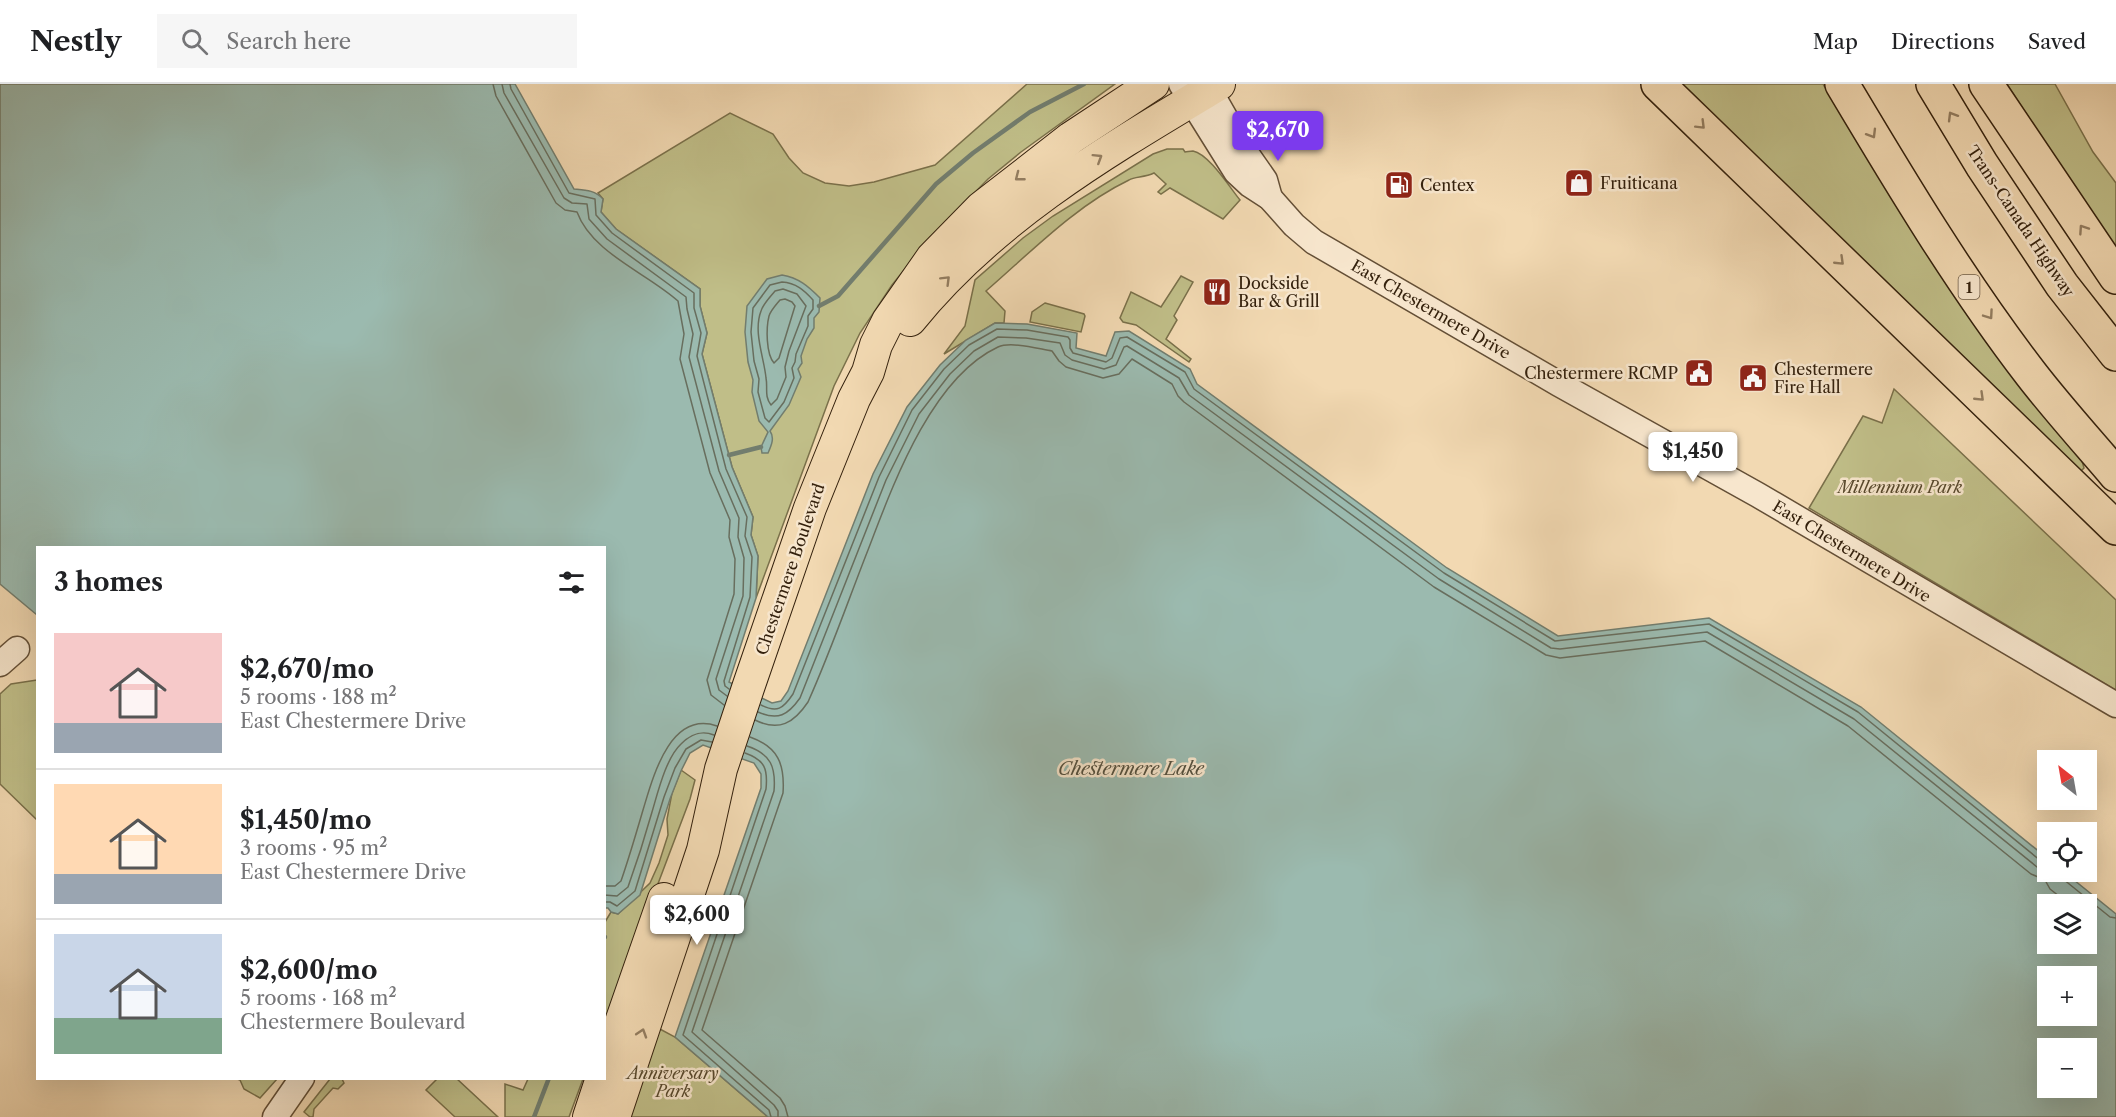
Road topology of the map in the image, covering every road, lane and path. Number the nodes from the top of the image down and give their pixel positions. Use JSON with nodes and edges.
{"nodes":[{"id":1,"x":1154,"y":84,"type":"edge"},
{"id":2,"x":1658,"y":84,"type":"edge"},
{"id":3,"x":1842,"y":84,"type":"edge"},
{"id":4,"x":1933,"y":84,"type":"edge"},
{"id":5,"x":1201,"y":88,"type":"edge"},
{"id":6,"x":1992,"y":92,"type":"edge"},
{"id":7,"x":2116,"y":277,"type":"edge"},
{"id":8,"x":2116,"y":354,"type":"edge"},
{"id":9,"x":868,"y":372,"type":"junction"},
{"id":10,"x":2116,"y":476,"type":"edge"},
{"id":11,"x":2116,"y":528,"type":"edge"},
{"id":12,"x":2116,"y":705,"type":"edge"},
{"id":13,"x":721,"y":769,"type":"junction"},
{"id":14,"x":606,"y":1065,"type":"edge"},
{"id":15,"x":301,"y":1080,"type":"edge"},
{"id":16,"x":601,"y":1080,"type":"edge"},
{"id":17,"x":275,"y":1117,"type":"edge"},
{"id":18,"x":589,"y":1117,"type":"edge"},
{"id":19,"x":614,"y":1117,"type":"edge"}],
"edges":[{"from":1,"to":9,"type":"main road","name":"Chestermere Boulevard","one_way":true},
{"from":2,"to":11,"type":"highway","one_way":true},
{"from":3,"to":10,"type":"highway","number":"1","one_way":true},
{"from":8,"to":4,"type":"highway","name":"Trans-Canada Highway","one_way":true},
{"from":9,"to":5,"type":"main road","name":"Chestermere Boulevard","one_way":true},
{"from":5,"to":12,"type":"street","name":"East Chestermere Drive"},
{"from":7,"to":6,"type":"highway","one_way":true},
{"from":9,"to":13,"type":"main road","name":"Chestermere Boulevard"},
{"from":13,"to":14,"type":"main road","name":"Chestermere Boulevard"},
{"from":19,"to":13,"type":"main road","name":"Chestermere Boulevard","one_way":true},
{"from":15,"to":17,"type":"street"},
{"from":16,"to":18,"type":"main road"}]}
